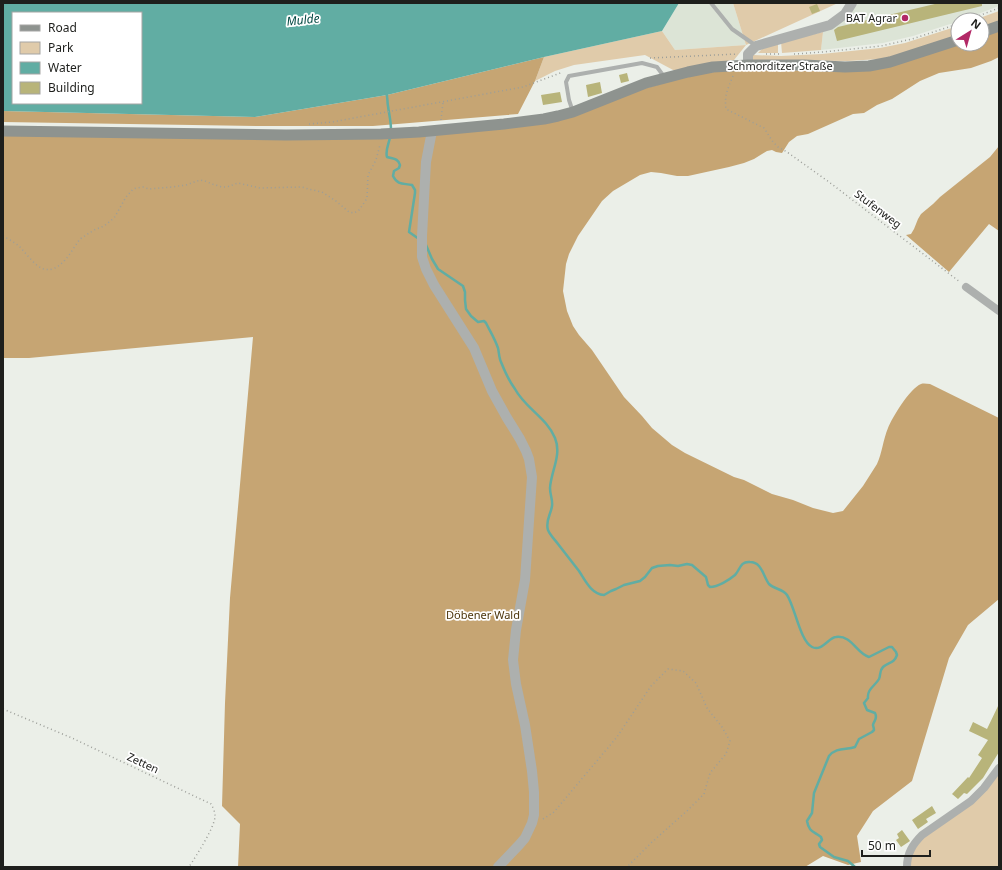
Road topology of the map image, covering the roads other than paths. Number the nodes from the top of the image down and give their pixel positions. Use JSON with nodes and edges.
{"nodes":[{"id":1,"x":711,"y":3,"type":"edge"},
{"id":2,"x":852,"y":3,"type":"edge"},
{"id":3,"x":950,"y":43,"type":"edge"},
{"id":4,"x":756,"y":46,"type":"junction"},
{"id":5,"x":742,"y":65,"type":"junction"},
{"id":6,"x":665,"y":78,"type":"junction"},
{"id":7,"x":573,"y":112,"type":"junction"},
{"id":8,"x":436,"y":130,"type":"junction"},
{"id":9,"x":3,"y":131,"type":"edge"},
{"id":10,"x":966,"y":286,"type":"road end"},
{"id":11,"x":999,"y":311,"type":"edge"},
{"id":12,"x":999,"y":768,"type":"edge"},
{"id":13,"x":498,"y":867,"type":"edge"},
{"id":14,"x":907,"y":867,"type":"edge"}],
"edges":[{"from":1,"to":4,"type":"lane"},
{"from":2,"to":4,"type":"street"},
{"from":3,"to":5,"type":"main road","name":"Schmorditzer Straße"},
{"from":4,"to":5,"type":"street"},
{"from":5,"to":6,"type":"main road","name":"Schmorditzer Straße"},
{"from":6,"to":7,"type":"main road","name":"Schmorditzer Straße"},
{"from":6,"to":7,"type":"lane"},
{"from":7,"to":8,"type":"main road","name":"Schmorditzer Straße"},
{"from":8,"to":9,"type":"main road","name":"Schmorditzer Straße"},
{"from":8,"to":13,"type":"street"},
{"from":10,"to":11,"type":"street"},
{"from":12,"to":14,"type":"street"}]}
